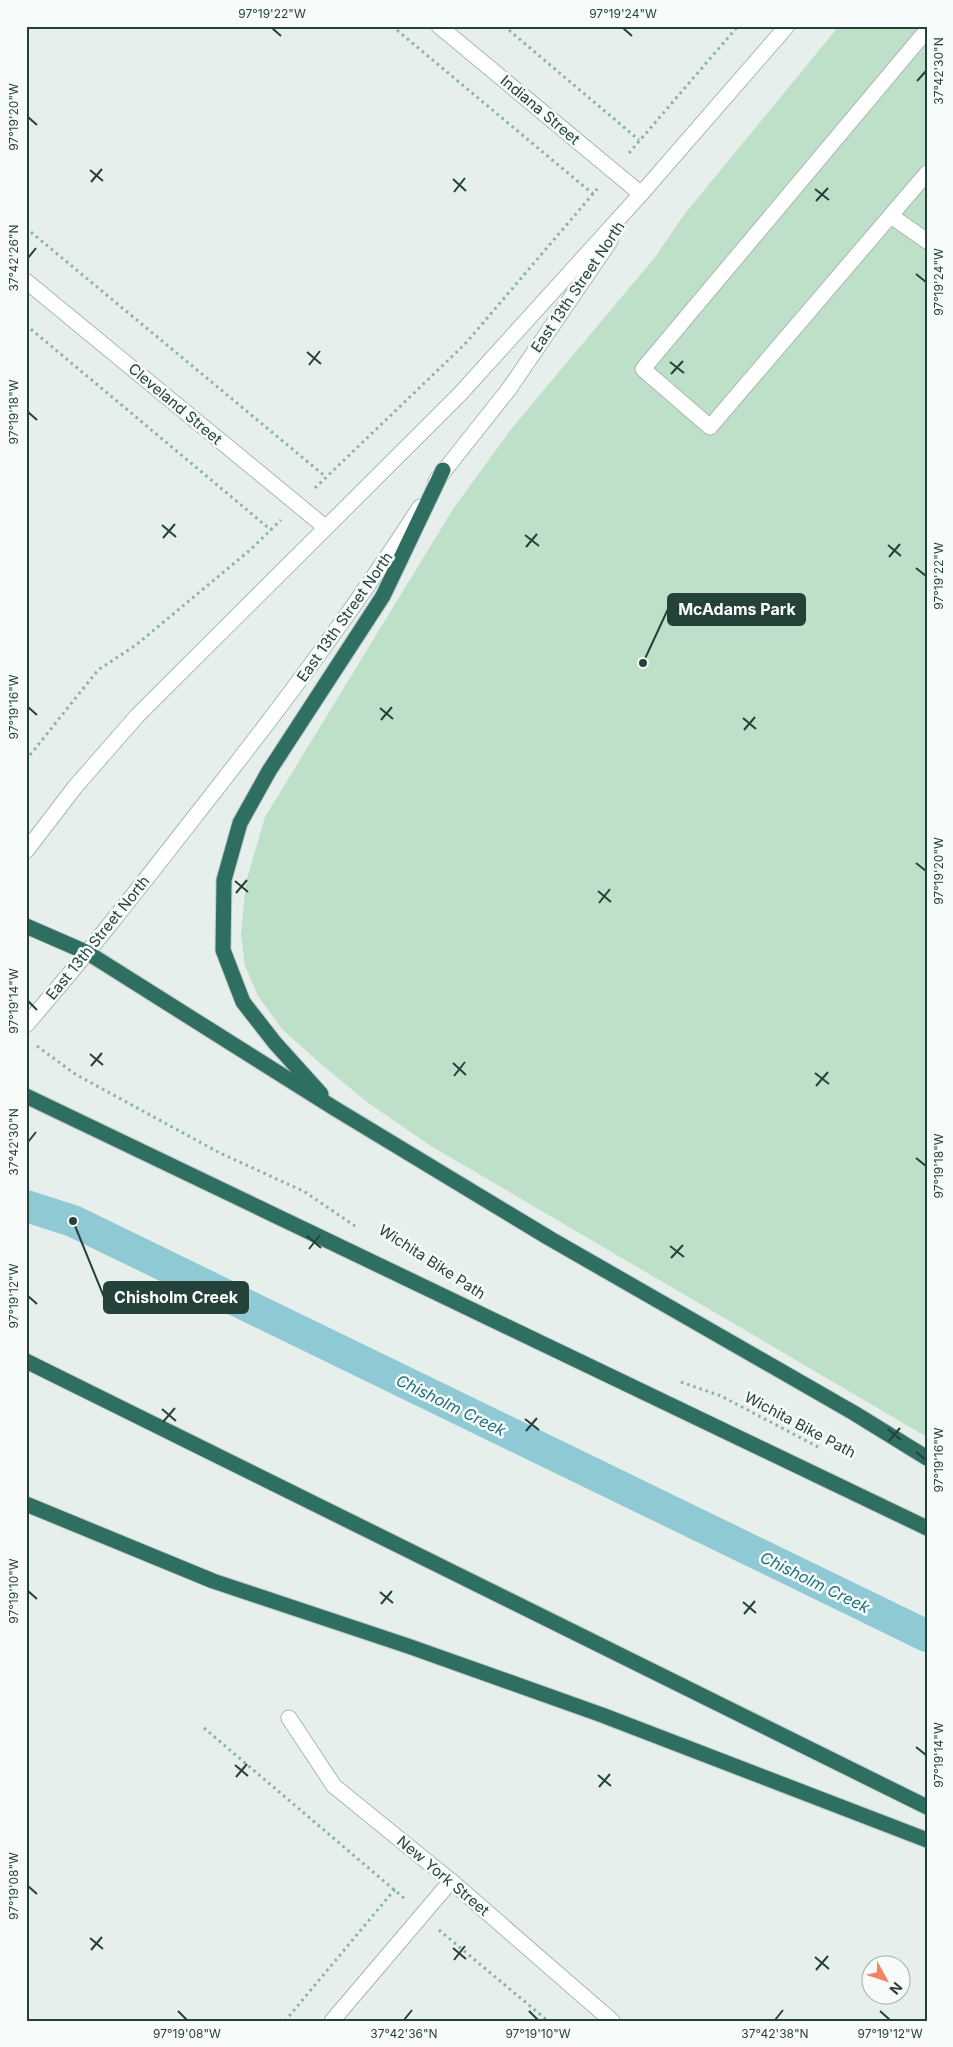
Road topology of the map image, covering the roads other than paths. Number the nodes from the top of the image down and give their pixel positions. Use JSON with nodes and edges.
{"nodes":[{"id":1,"x":439,"y":26,"type":"edge"},
{"id":2,"x":787,"y":26,"type":"edge"},
{"id":3,"x":927,"y":30,"type":"edge"},
{"id":4,"x":927,"y":174,"type":"edge"},
{"id":5,"x":642,"y":194,"type":"junction"},
{"id":6,"x":891,"y":216,"type":"junction"},
{"id":7,"x":927,"y":241,"type":"edge"},
{"id":8,"x":26,"y":281,"type":"edge"},
{"id":9,"x":443,"y":470,"type":"junction"},
{"id":10,"x":325,"y":527,"type":"junction"},
{"id":11,"x":26,"y":851,"type":"edge"},
{"id":12,"x":26,"y":926,"type":"edge"},
{"id":13,"x":88,"y":953,"type":"junction"},
{"id":14,"x":26,"y":1025,"type":"edge"},
{"id":15,"x":26,"y":1096,"type":"edge"},
{"id":16,"x":334,"y":1108,"type":"junction"},
{"id":17,"x":26,"y":1361,"type":"edge"},
{"id":18,"x":927,"y":1458,"type":"edge"},
{"id":19,"x":26,"y":1504,"type":"edge"},
{"id":20,"x":927,"y":1528,"type":"edge"},
{"id":21,"x":289,"y":1718,"type":"dead end"},
{"id":22,"x":927,"y":1807,"type":"edge"},
{"id":23,"x":927,"y":1840,"type":"edge"},
{"id":24,"x":451,"y":1881,"type":"junction"},
{"id":25,"x":332,"y":2021,"type":"edge"},
{"id":26,"x":612,"y":2021,"type":"edge"}],
"edges":[{"from":1,"to":5,"type":"main road","name":"Indiana Street"},
{"from":2,"to":5,"type":"main road","name":"East 13th Street North"},
{"from":3,"to":6,"type":"main road"},
{"from":4,"to":6,"type":"main road"},
{"from":5,"to":9,"type":"main road","name":"East 13th Street North"},
{"from":5,"to":10,"type":"main road","name":"East 13th Street North"},
{"from":6,"to":7,"type":"main road"},
{"from":8,"to":10,"type":"main road","name":"Cleveland Street"},
{"from":9,"to":13,"type":"main road","name":"East 13th Street North"},
{"from":9,"to":16,"type":"highway"},
{"from":10,"to":11,"type":"main road","name":"East 13th Street North"},
{"from":12,"to":13,"type":"highway"},
{"from":13,"to":14,"type":"main road","name":"East 13th Street North"},
{"from":13,"to":16,"type":"highway"},
{"from":15,"to":20,"type":"highway"},
{"from":16,"to":18,"type":"highway"},
{"from":17,"to":22,"type":"highway"},
{"from":19,"to":23,"type":"highway"},
{"from":21,"to":24,"type":"main road","name":"New York Street"},
{"from":24,"to":25,"type":"main road"},
{"from":24,"to":26,"type":"main road","name":"New York Street"}]}
